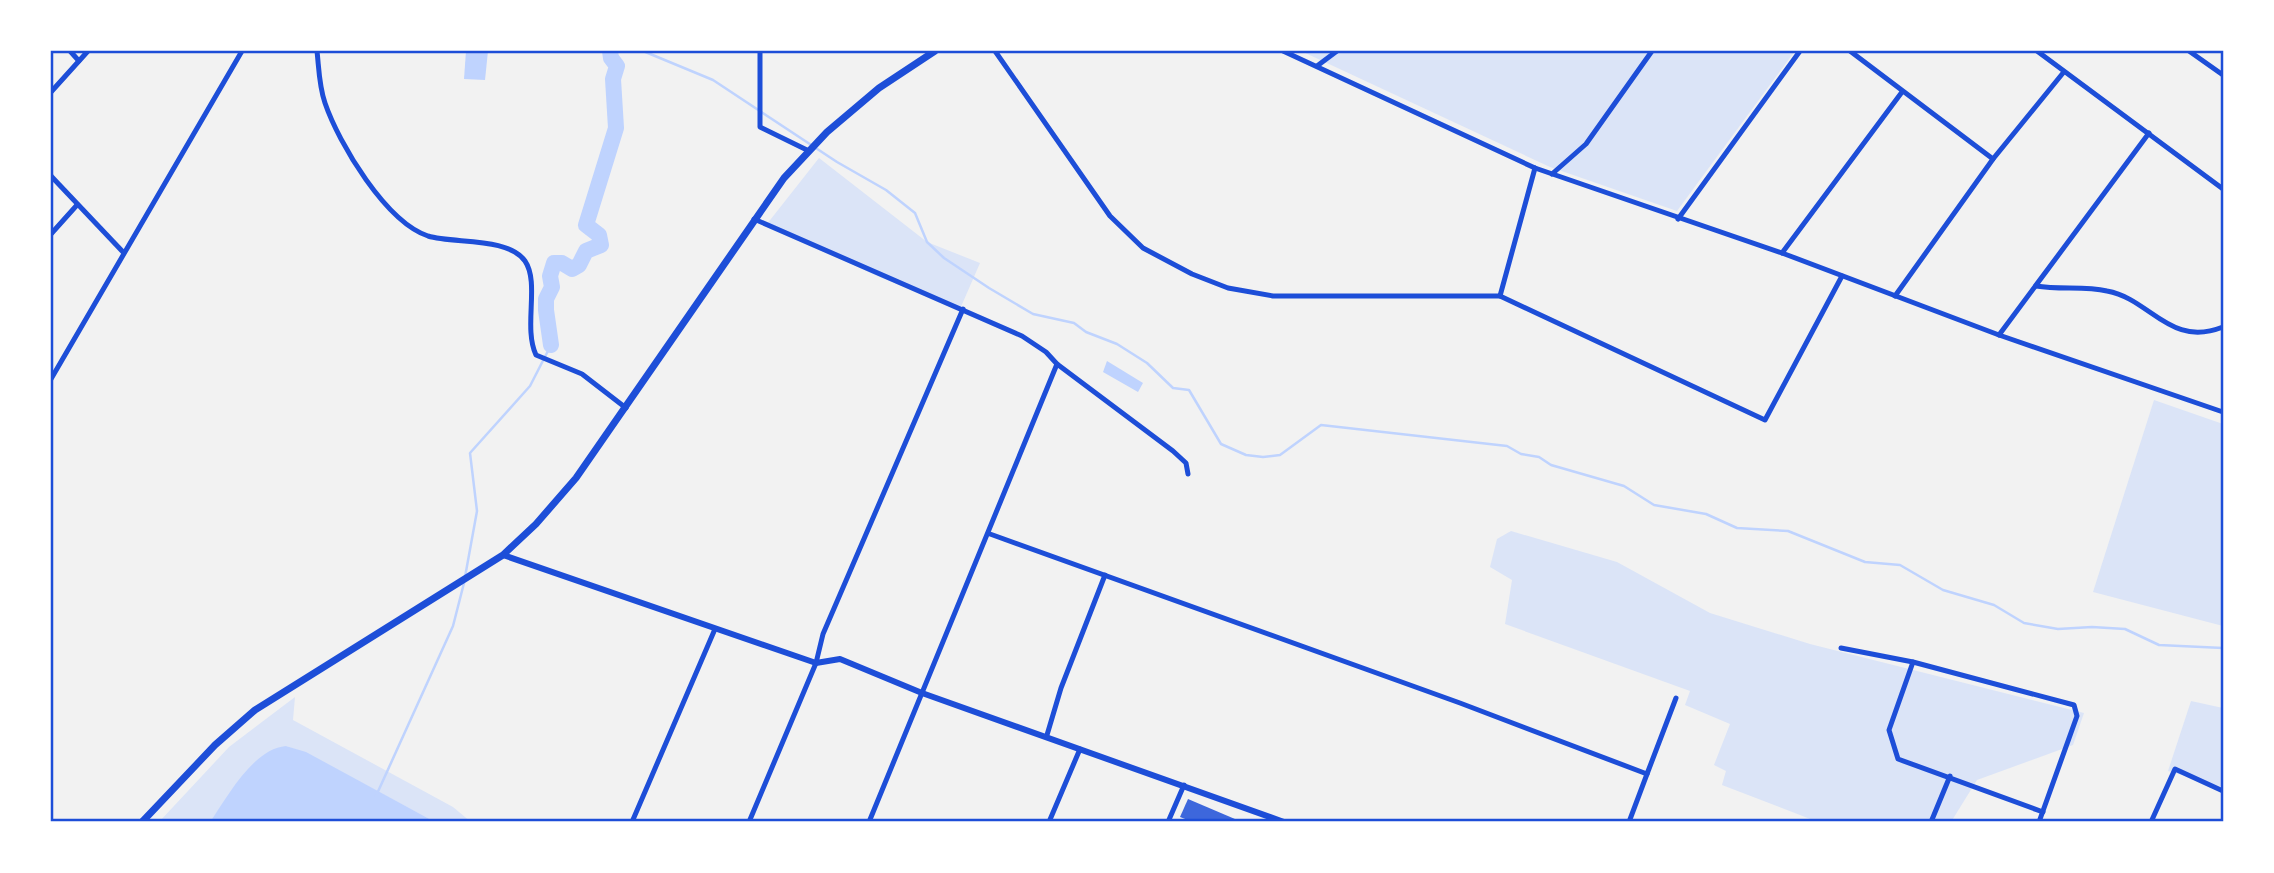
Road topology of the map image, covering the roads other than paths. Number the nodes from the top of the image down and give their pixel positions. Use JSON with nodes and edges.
{"nodes":[{"id":1,"x":70,"y":51,"type":"edge"},
{"id":2,"x":88,"y":51,"type":"edge"},
{"id":3,"x":242,"y":51,"type":"edge"},
{"id":4,"x":317,"y":51,"type":"edge"},
{"id":5,"x":760,"y":51,"type":"edge"},
{"id":6,"x":935,"y":51,"type":"edge"},
{"id":7,"x":995,"y":51,"type":"edge"},
{"id":8,"x":1283,"y":51,"type":"edge"},
{"id":9,"x":1338,"y":51,"type":"edge"},
{"id":10,"x":1652,"y":51,"type":"edge"},
{"id":11,"x":1800,"y":51,"type":"edge"},
{"id":12,"x":1850,"y":51,"type":"edge"},
{"id":13,"x":2037,"y":51,"type":"edge"},
{"id":14,"x":2189,"y":51,"type":"edge"},
{"id":15,"x":79,"y":61,"type":"junction"},
{"id":16,"x":1317,"y":66,"type":"junction"},
{"id":17,"x":2063,"y":73,"type":"junction"},
{"id":18,"x":2223,"y":75,"type":"edge"},
{"id":19,"x":51,"y":92,"type":"edge"},
{"id":20,"x":1902,"y":92,"type":"junction"},
{"id":21,"x":2149,"y":133,"type":"junction"},
{"id":22,"x":808,"y":151,"type":"junction"},
{"id":23,"x":1993,"y":159,"type":"junction"},
{"id":24,"x":1535,"y":168,"type":"junction"},
{"id":25,"x":1552,"y":174,"type":"junction"},
{"id":26,"x":51,"y":176,"type":"edge"},
{"id":27,"x":2223,"y":189,"type":"edge"},
{"id":28,"x":77,"y":205,"type":"junction"},
{"id":29,"x":753,"y":219,"type":"junction"},
{"id":30,"x":1678,"y":219,"type":"junction"},
{"id":31,"x":51,"y":234,"type":"edge"},
{"id":32,"x":123,"y":252,"type":"junction"},
{"id":33,"x":1782,"y":253,"type":"junction"},
{"id":34,"x":1842,"y":276,"type":"junction"},
{"id":35,"x":2036,"y":286,"type":"junction"},
{"id":36,"x":1500,"y":296,"type":"junction"},
{"id":37,"x":1895,"y":296,"type":"junction"},
{"id":38,"x":963,"y":309,"type":"junction"},
{"id":39,"x":2223,"y":327,"type":"edge"},
{"id":40,"x":1998,"y":335,"type":"junction"},
{"id":41,"x":1058,"y":364,"type":"junction"},
{"id":42,"x":51,"y":379,"type":"edge"},
{"id":43,"x":626,"y":408,"type":"junction"},
{"id":44,"x":2223,"y":412,"type":"edge"},
{"id":45,"x":1188,"y":474,"type":"dead end"},
{"id":46,"x":990,"y":534,"type":"junction"},
{"id":47,"x":503,"y":555,"type":"junction"},
{"id":48,"x":1105,"y":575,"type":"junction"},
{"id":49,"x":715,"y":629,"type":"junction"},
{"id":50,"x":1841,"y":648,"type":"dead end"},
{"id":51,"x":1913,"y":662,"type":"junction"},
{"id":52,"x":816,"y":663,"type":"junction"},
{"id":53,"x":922,"y":693,"type":"junction"},
{"id":54,"x":1676,"y":698,"type":"dead end"},
{"id":55,"x":1047,"y":735,"type":"junction"},
{"id":56,"x":1080,"y":749,"type":"junction"},
{"id":57,"x":1647,"y":774,"type":"junction"},
{"id":58,"x":1950,"y":776,"type":"junction"},
{"id":59,"x":1184,"y":785,"type":"junction"},
{"id":60,"x":2223,"y":791,"type":"edge"},
{"id":61,"x":2043,"y":812,"type":"junction"},
{"id":62,"x":1264,"y":814,"type":"junction"},
{"id":63,"x":142,"y":822,"type":"edge"},
{"id":64,"x":632,"y":822,"type":"edge"},
{"id":65,"x":749,"y":822,"type":"edge"},
{"id":66,"x":869,"y":822,"type":"edge"},
{"id":67,"x":1049,"y":822,"type":"edge"},
{"id":68,"x":1168,"y":822,"type":"edge"},
{"id":69,"x":1261,"y":822,"type":"edge"},
{"id":70,"x":1284,"y":822,"type":"edge"},
{"id":71,"x":1629,"y":822,"type":"edge"},
{"id":72,"x":1931,"y":822,"type":"edge"},
{"id":73,"x":2039,"y":822,"type":"edge"},
{"id":74,"x":2151,"y":822,"type":"edge"}],
"edges":[{"from":1,"to":15,"type":"street"},
{"from":2,"to":15,"type":"street"},
{"from":3,"to":32,"type":"street"},
{"from":4,"to":43,"type":"street"},
{"from":5,"to":22,"type":"street"},
{"from":6,"to":22,"type":"main road"},
{"from":7,"to":36,"type":"street"},
{"from":8,"to":16,"type":"street"},
{"from":9,"to":16,"type":"street"},
{"from":10,"to":25,"type":"street"},
{"from":11,"to":30,"type":"street"},
{"from":12,"to":20,"type":"street"},
{"from":13,"to":17,"type":"street"},
{"from":14,"to":18,"type":"street"},
{"from":15,"to":19,"type":"street"},
{"from":16,"to":24,"type":"street"},
{"from":17,"to":21,"type":"street"},
{"from":17,"to":23,"type":"street"},
{"from":20,"to":23,"type":"street"},
{"from":20,"to":33,"type":"street"},
{"from":21,"to":27,"type":"street"},
{"from":21,"to":35,"type":"street"},
{"from":22,"to":29,"type":"main road"},
{"from":23,"to":37,"type":"street"},
{"from":24,"to":25,"type":"street"},
{"from":24,"to":36,"type":"street"},
{"from":25,"to":30,"type":"street"},
{"from":26,"to":28,"type":"street"},
{"from":28,"to":31,"type":"street"},
{"from":28,"to":32,"type":"street"},
{"from":29,"to":38,"type":"street"},
{"from":29,"to":43,"type":"main road"},
{"from":30,"to":33,"type":"street"},
{"from":32,"to":42,"type":"street"},
{"from":33,"to":34,"type":"street"},
{"from":34,"to":36,"type":"street"},
{"from":34,"to":37,"type":"street"},
{"from":35,"to":39,"type":"street"},
{"from":35,"to":40,"type":"street"},
{"from":37,"to":40,"type":"street"},
{"from":38,"to":41,"type":"street"},
{"from":38,"to":52,"type":"street"},
{"from":40,"to":44,"type":"street"},
{"from":41,"to":45,"type":"street"},
{"from":41,"to":46,"type":"street"},
{"from":43,"to":47,"type":"main road"},
{"from":46,"to":48,"type":"street"},
{"from":46,"to":53,"type":"street"},
{"from":47,"to":49,"type":"street"},
{"from":47,"to":63,"type":"main road"},
{"from":48,"to":55,"type":"street"},
{"from":48,"to":57,"type":"street"},
{"from":49,"to":52,"type":"street"},
{"from":49,"to":64,"type":"street"},
{"from":50,"to":51,"type":"street"},
{"from":51,"to":58,"type":"street"},
{"from":51,"to":61,"type":"street"},
{"from":52,"to":53,"type":"street"},
{"from":52,"to":65,"type":"street"},
{"from":53,"to":55,"type":"street"},
{"from":53,"to":66,"type":"street"},
{"from":54,"to":57,"type":"street"},
{"from":55,"to":56,"type":"street"},
{"from":56,"to":59,"type":"street"},
{"from":56,"to":67,"type":"street"},
{"from":57,"to":71,"type":"street"},
{"from":58,"to":61,"type":"street"},
{"from":58,"to":72,"type":"street"},
{"from":59,"to":62,"type":"street"},
{"from":59,"to":68,"type":"street"},
{"from":60,"to":74,"type":"street"},
{"from":61,"to":73,"type":"street"},
{"from":62,"to":69,"type":"street"},
{"from":62,"to":70,"type":"street"}]}
